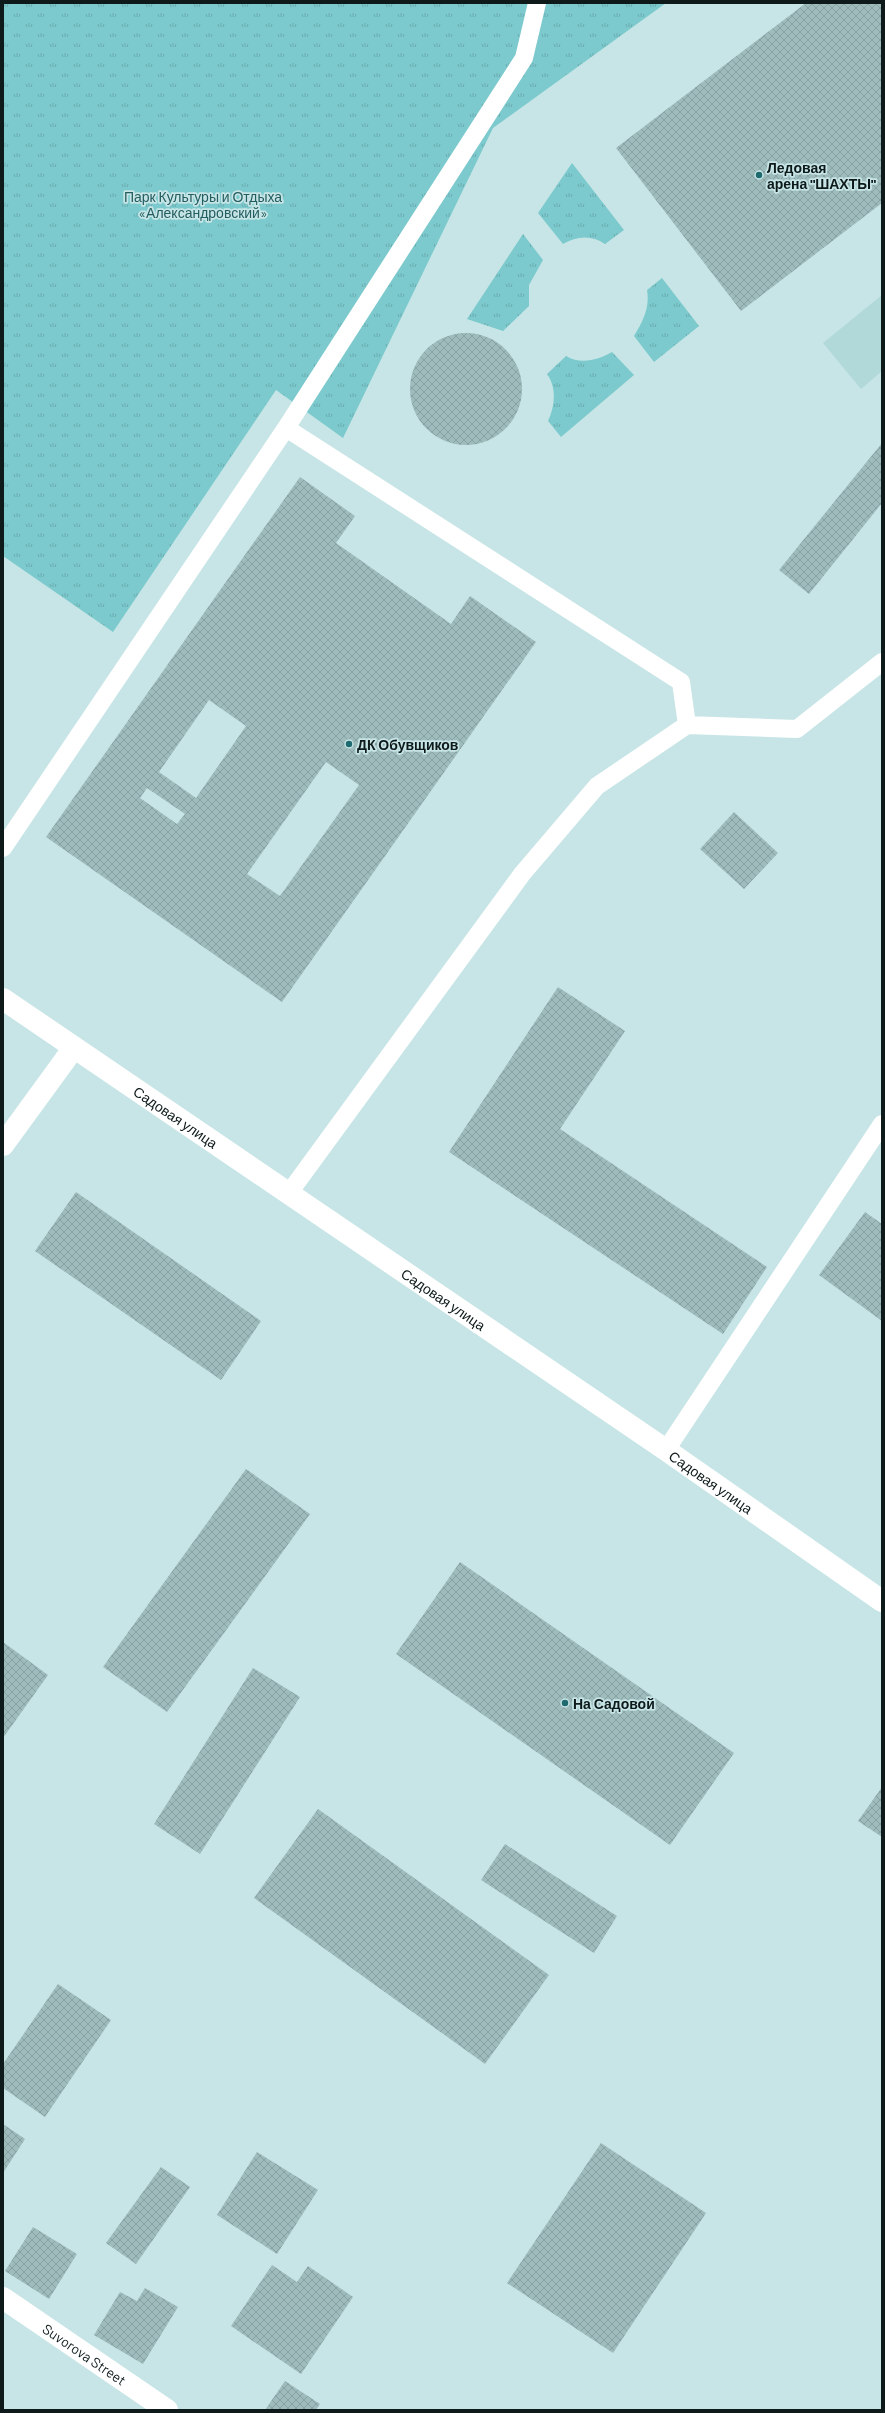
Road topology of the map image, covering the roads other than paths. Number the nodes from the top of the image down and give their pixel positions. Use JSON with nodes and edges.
{"nodes":[{"id":1,"x":537,"y":3,"type":"edge"},
{"id":2,"x":286,"y":428,"type":"junction"},
{"id":3,"x":882,"y":662,"type":"edge"},
{"id":4,"x":687,"y":725,"type":"junction"},
{"id":5,"x":3,"y":848,"type":"edge"},
{"id":6,"x":3,"y":999,"type":"edge"},
{"id":7,"x":73,"y":1049,"type":"junction"},
{"id":8,"x":882,"y":1124,"type":"edge"},
{"id":9,"x":3,"y":1145,"type":"edge"},
{"id":10,"x":289,"y":1193,"type":"junction"},
{"id":11,"x":666,"y":1450,"type":"junction"},
{"id":12,"x":882,"y":1601,"type":"edge"},
{"id":13,"x":3,"y":2298,"type":"edge"},
{"id":14,"x":167,"y":2410,"type":"edge"}],
"edges":[{"from":1,"to":2,"type":"lane"},
{"from":2,"to":4,"type":"lane"},
{"from":2,"to":5,"type":"lane"},
{"from":3,"to":4,"type":"lane"},
{"from":4,"to":10,"type":"lane"},
{"from":6,"to":7,"type":"street","name":"Садовая улица"},
{"from":7,"to":9,"type":"street"},
{"from":7,"to":10,"type":"street","name":"Садовая улица"},
{"from":8,"to":11,"type":"lane"},
{"from":10,"to":11,"type":"street","name":"Садовая улица"},
{"from":11,"to":12,"type":"street","name":"Садовая улица"},
{"from":13,"to":14,"type":"street","name":"Suvorova Street"}]}
